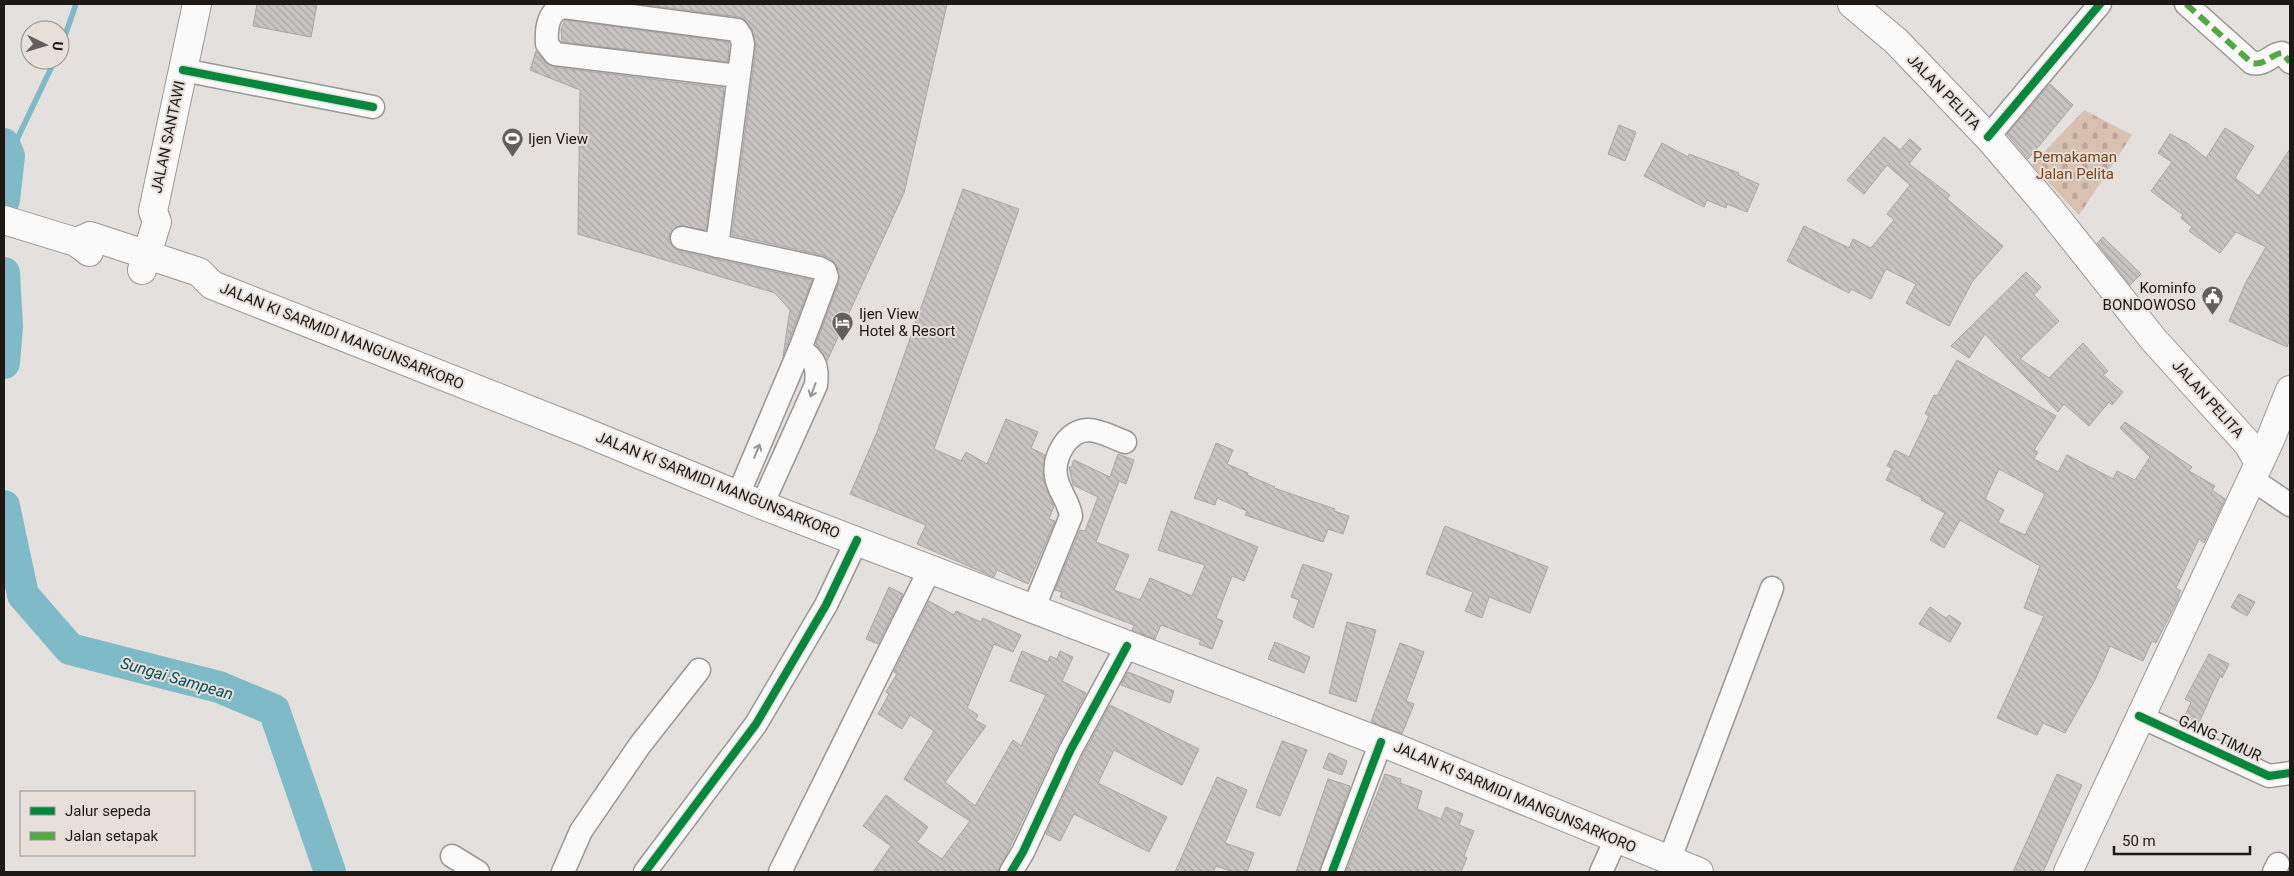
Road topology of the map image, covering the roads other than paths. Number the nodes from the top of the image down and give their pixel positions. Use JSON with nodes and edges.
{"nodes":[{"id":1,"x":197,"y":4,"type":"edge"},
{"id":2,"x":1852,"y":4,"type":"edge"},
{"id":3,"x":2100,"y":4,"type":"edge"},
{"id":4,"x":2186,"y":4,"type":"edge"},
{"id":5,"x":2290,"y":62,"type":"edge"},
{"id":6,"x":183,"y":70,"type":"junction"},
{"id":7,"x":738,"y":76,"type":"junction"},
{"id":8,"x":373,"y":107,"type":"dead end"},
{"id":9,"x":1988,"y":137,"type":"junction"},
{"id":10,"x":4,"y":220,"type":"edge"},
{"id":11,"x":682,"y":238,"type":"dead end"},
{"id":12,"x":717,"y":246,"type":"junction"},
{"id":13,"x":137,"y":260,"type":"junction"},
{"id":14,"x":2290,"y":390,"type":"edge"},
{"id":15,"x":1125,"y":442,"type":"dead end"},
{"id":16,"x":2255,"y":471,"type":"junction"},
{"id":17,"x":750,"y":500,"type":"junction"},
{"id":18,"x":2290,"y":505,"type":"edge"},
{"id":19,"x":857,"y":540,"type":"junction"},
{"id":20,"x":930,"y":569,"type":"junction"},
{"id":21,"x":1772,"y":588,"type":"dead end"},
{"id":22,"x":1033,"y":610,"type":"junction"},
{"id":23,"x":1127,"y":646,"type":"junction"},
{"id":24,"x":699,"y":670,"type":"dead end"},
{"id":25,"x":2140,"y":716,"type":"junction"},
{"id":26,"x":1381,"y":742,"type":"junction"},
{"id":27,"x":2290,"y":773,"type":"edge"},
{"id":28,"x":1616,"y":839,"type":"junction"},
{"id":29,"x":452,"y":856,"type":"dead end"},
{"id":30,"x":1669,"y":861,"type":"junction"},
{"id":31,"x":478,"y":872,"type":"edge"},
{"id":32,"x":563,"y":872,"type":"edge"},
{"id":33,"x":645,"y":872,"type":"edge"},
{"id":34,"x":780,"y":872,"type":"edge"},
{"id":35,"x":1011,"y":872,"type":"edge"},
{"id":36,"x":1332,"y":872,"type":"edge"},
{"id":37,"x":1601,"y":872,"type":"edge"},
{"id":38,"x":1699,"y":872,"type":"edge"},
{"id":39,"x":2068,"y":872,"type":"edge"}],
"edges":[{"from":1,"to":6,"type":"main road","name":"JALAN SANTAWI"},
{"from":2,"to":9,"type":"main road","name":"JALAN PELITA"},
{"from":3,"to":9,"type":"street"},
{"from":4,"to":5,"type":"street"},
{"from":6,"to":8,"type":"street"},
{"from":6,"to":13,"type":"main road","name":"JALAN SANTAWI"},
{"from":7,"to":7,"type":"street"},
{"from":7,"to":12,"type":"street"},
{"from":9,"to":16,"type":"main road","name":"JALAN PELITA"},
{"from":10,"to":13,"type":"main road","name":"JALAN KI SARMIDI MANGUNSARKORO"},
{"from":11,"to":12,"type":"street"},
{"from":12,"to":17,"type":"street"},
{"from":13,"to":17,"type":"main road","name":"JALAN KI SARMIDI MANGUNSARKORO"},
{"from":14,"to":16,"type":"main road"},
{"from":15,"to":22,"type":"street"},
{"from":16,"to":18,"type":"street"},
{"from":16,"to":25,"type":"main road"},
{"from":17,"to":19,"type":"main road","name":"JALAN KI SARMIDI MANGUNSARKORO"},
{"from":19,"to":20,"type":"main road","name":"JALAN KI SARMIDI MANGUNSARKORO"},
{"from":19,"to":33,"type":"street"},
{"from":20,"to":22,"type":"main road","name":"JALAN KI SARMIDI MANGUNSARKORO"},
{"from":20,"to":34,"type":"street"},
{"from":21,"to":30,"type":"street"},
{"from":22,"to":23,"type":"main road","name":"JALAN KI SARMIDI MANGUNSARKORO"},
{"from":23,"to":26,"type":"main road","name":"JALAN KI SARMIDI MANGUNSARKORO"},
{"from":23,"to":35,"type":"street"},
{"from":24,"to":32,"type":"street"},
{"from":25,"to":27,"type":"street","name":"GANG TIMUR"},
{"from":25,"to":39,"type":"main road"},
{"from":26,"to":28,"type":"main road","name":"JALAN KI SARMIDI MANGUNSARKORO"},
{"from":26,"to":36,"type":"street"},
{"from":28,"to":30,"type":"main road","name":"JALAN KI SARMIDI MANGUNSARKORO"},
{"from":28,"to":37,"type":"street"},
{"from":29,"to":31,"type":"street"},
{"from":30,"to":38,"type":"main road","name":"JALAN KI SARMIDI MANGUNSARKORO"}]}
